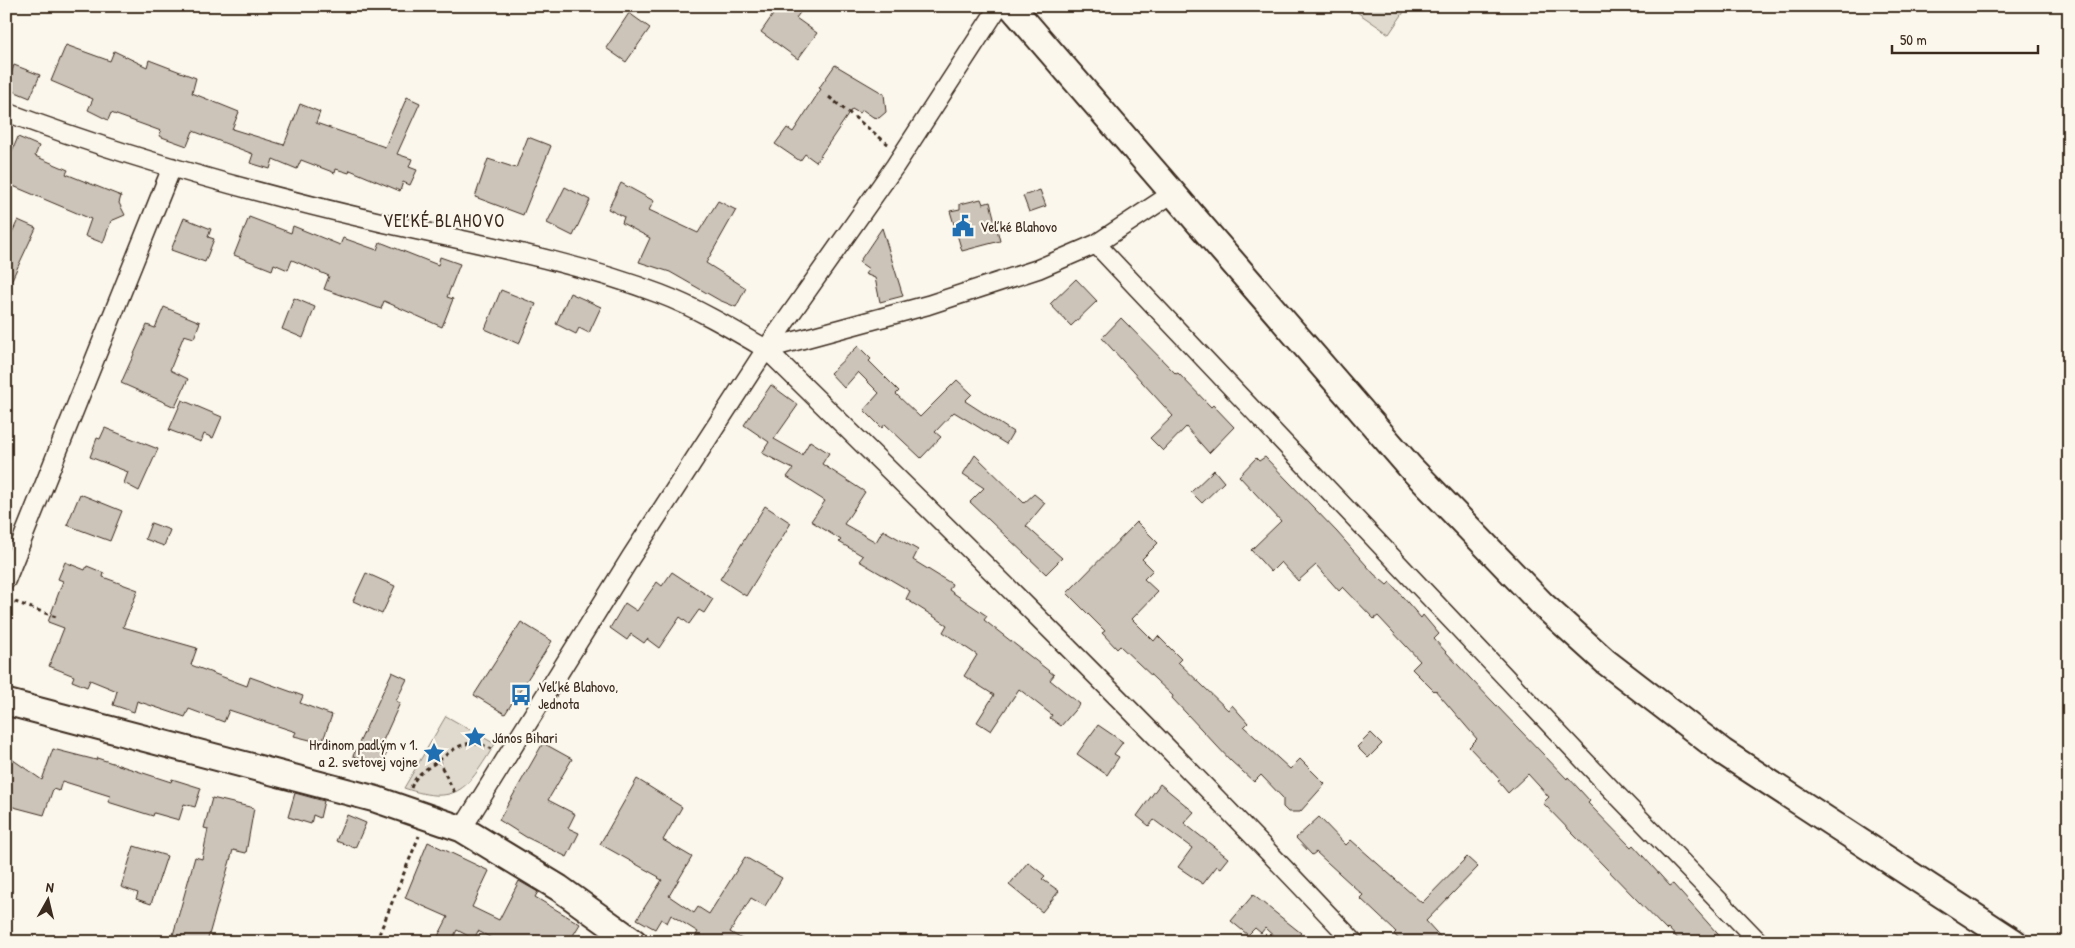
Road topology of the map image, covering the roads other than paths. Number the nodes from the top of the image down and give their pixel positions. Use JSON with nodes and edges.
{"nodes":[{"id":1,"x":999,"y":6,"type":"edge"},
{"id":2,"x":1011,"y":6,"type":"edge"},
{"id":3,"x":6,"y":112,"type":"edge"},
{"id":4,"x":172,"y":167,"type":"junction"},
{"id":5,"x":1173,"y":193,"type":"junction"},
{"id":6,"x":1096,"y":244,"type":"junction"},
{"id":7,"x":766,"y":349,"type":"junction"},
{"id":8,"x":6,"y":580,"type":"edge"},
{"id":9,"x":6,"y":702,"type":"edge"},
{"id":10,"x":462,"y":829,"type":"junction"},
{"id":11,"x":634,"y":942,"type":"edge"},
{"id":12,"x":1354,"y":942,"type":"edge"},
{"id":13,"x":1759,"y":942,"type":"edge"},
{"id":14,"x":2014,"y":942,"type":"edge"}],
"edges":[{"from":1,"to":7,"type":"street"},
{"from":2,"to":5,"type":"main road"},
{"from":3,"to":4,"type":"street"},
{"from":4,"to":7,"type":"street"},
{"from":4,"to":8,"type":"street"},
{"from":5,"to":6,"type":"street"},
{"from":5,"to":14,"type":"main road"},
{"from":6,"to":7,"type":"street"},
{"from":6,"to":13,"type":"street"},
{"from":7,"to":10,"type":"street"},
{"from":7,"to":12,"type":"street"},
{"from":9,"to":10,"type":"main road"},
{"from":10,"to":11,"type":"main road"}]}
